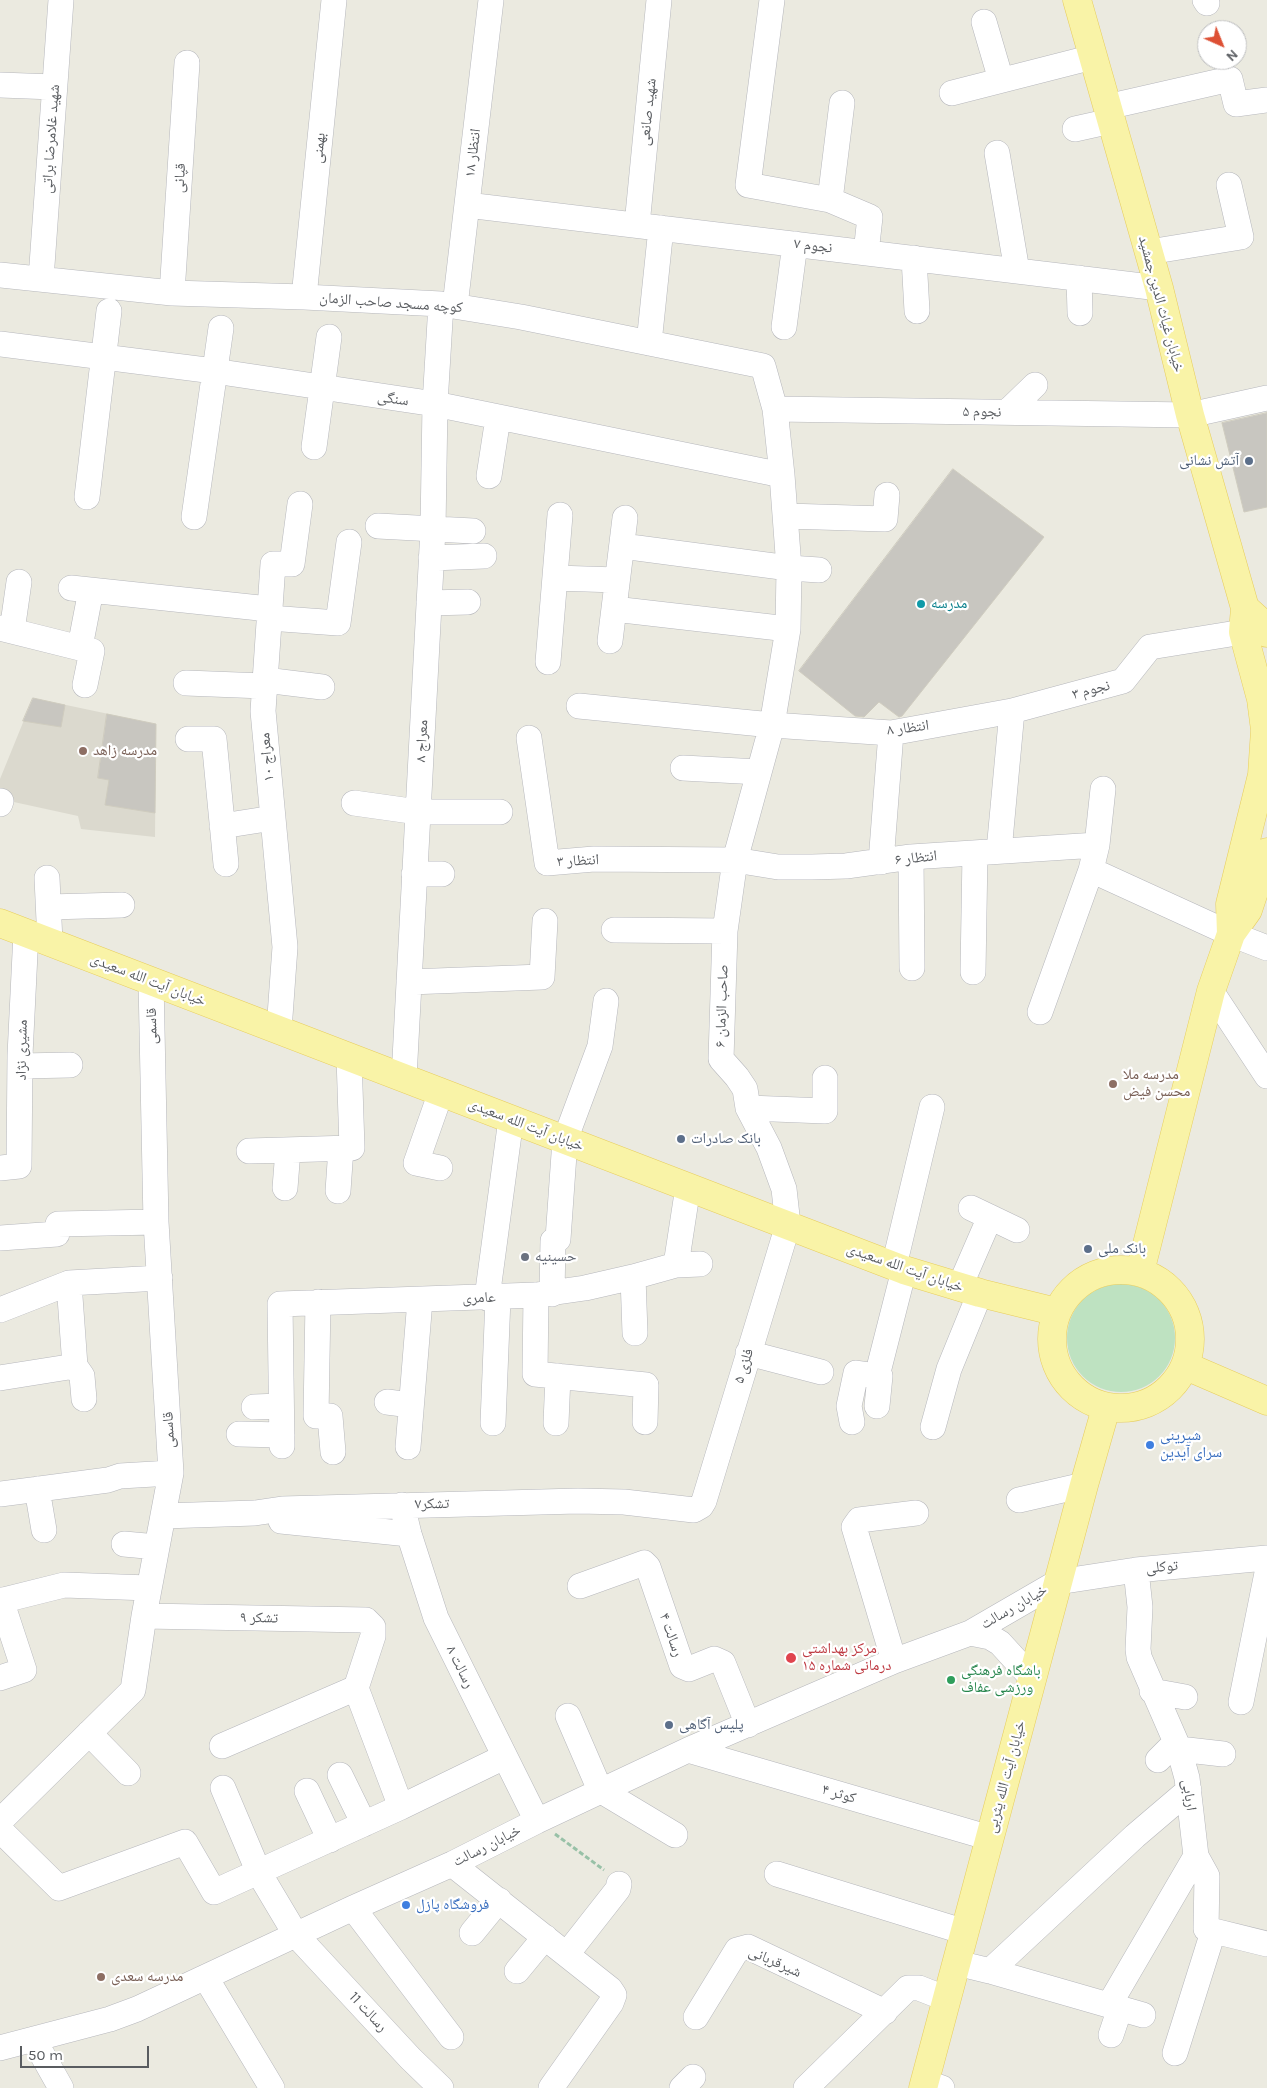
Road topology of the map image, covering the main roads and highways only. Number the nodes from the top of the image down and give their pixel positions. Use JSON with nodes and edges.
{"nodes":[{"id":1,"x":1077,"y":0,"type":"edge"},
{"id":2,"x":1252,"y":624,"type":"edge"},
{"id":3,"x":1265,"y":765,"type":"edge"},
{"id":4,"x":1267,"y":852,"type":"edge"},
{"id":5,"x":0,"y":923,"type":"edge"},
{"id":6,"x":1231,"y":934,"type":"junction"},
{"id":7,"x":1140,"y":1272,"type":"junction"},
{"id":8,"x":1057,"y":1312,"type":"junction"},
{"id":9,"x":1186,"y":1366,"type":"junction"},
{"id":10,"x":1267,"y":1401,"type":"edge"},
{"id":11,"x":1106,"y":1408,"type":"junction"},
{"id":12,"x":930,"y":2086,"type":"edge"}],
"edges":[{"from":1,"to":2,"type":"main road","name":"خیابان غیاث الدین جمشید"},
{"from":2,"to":3,"type":"main road","name":"خیابان غیاث الدین جمشید"},
{"from":3,"to":6,"type":"main road","name":"خیابان غیاث الدین جمشید"},
{"from":4,"to":6,"type":"main road","name":"خیابان غیاث الدین جمشید"},
{"from":5,"to":8,"type":"main road","name":"خیابان آیت الله سعیدی"},
{"from":6,"to":7,"type":"main road","name":"خیابان غیاث الدین جمشید"},
{"from":7,"to":8,"type":"main road"},
{"from":7,"to":9,"type":"main road"},
{"from":8,"to":11,"type":"main road"},
{"from":9,"to":10,"type":"main road"},
{"from":9,"to":11,"type":"main road"},
{"from":11,"to":12,"type":"main road","name":"خیابان آیت الله یثربی"}]}
